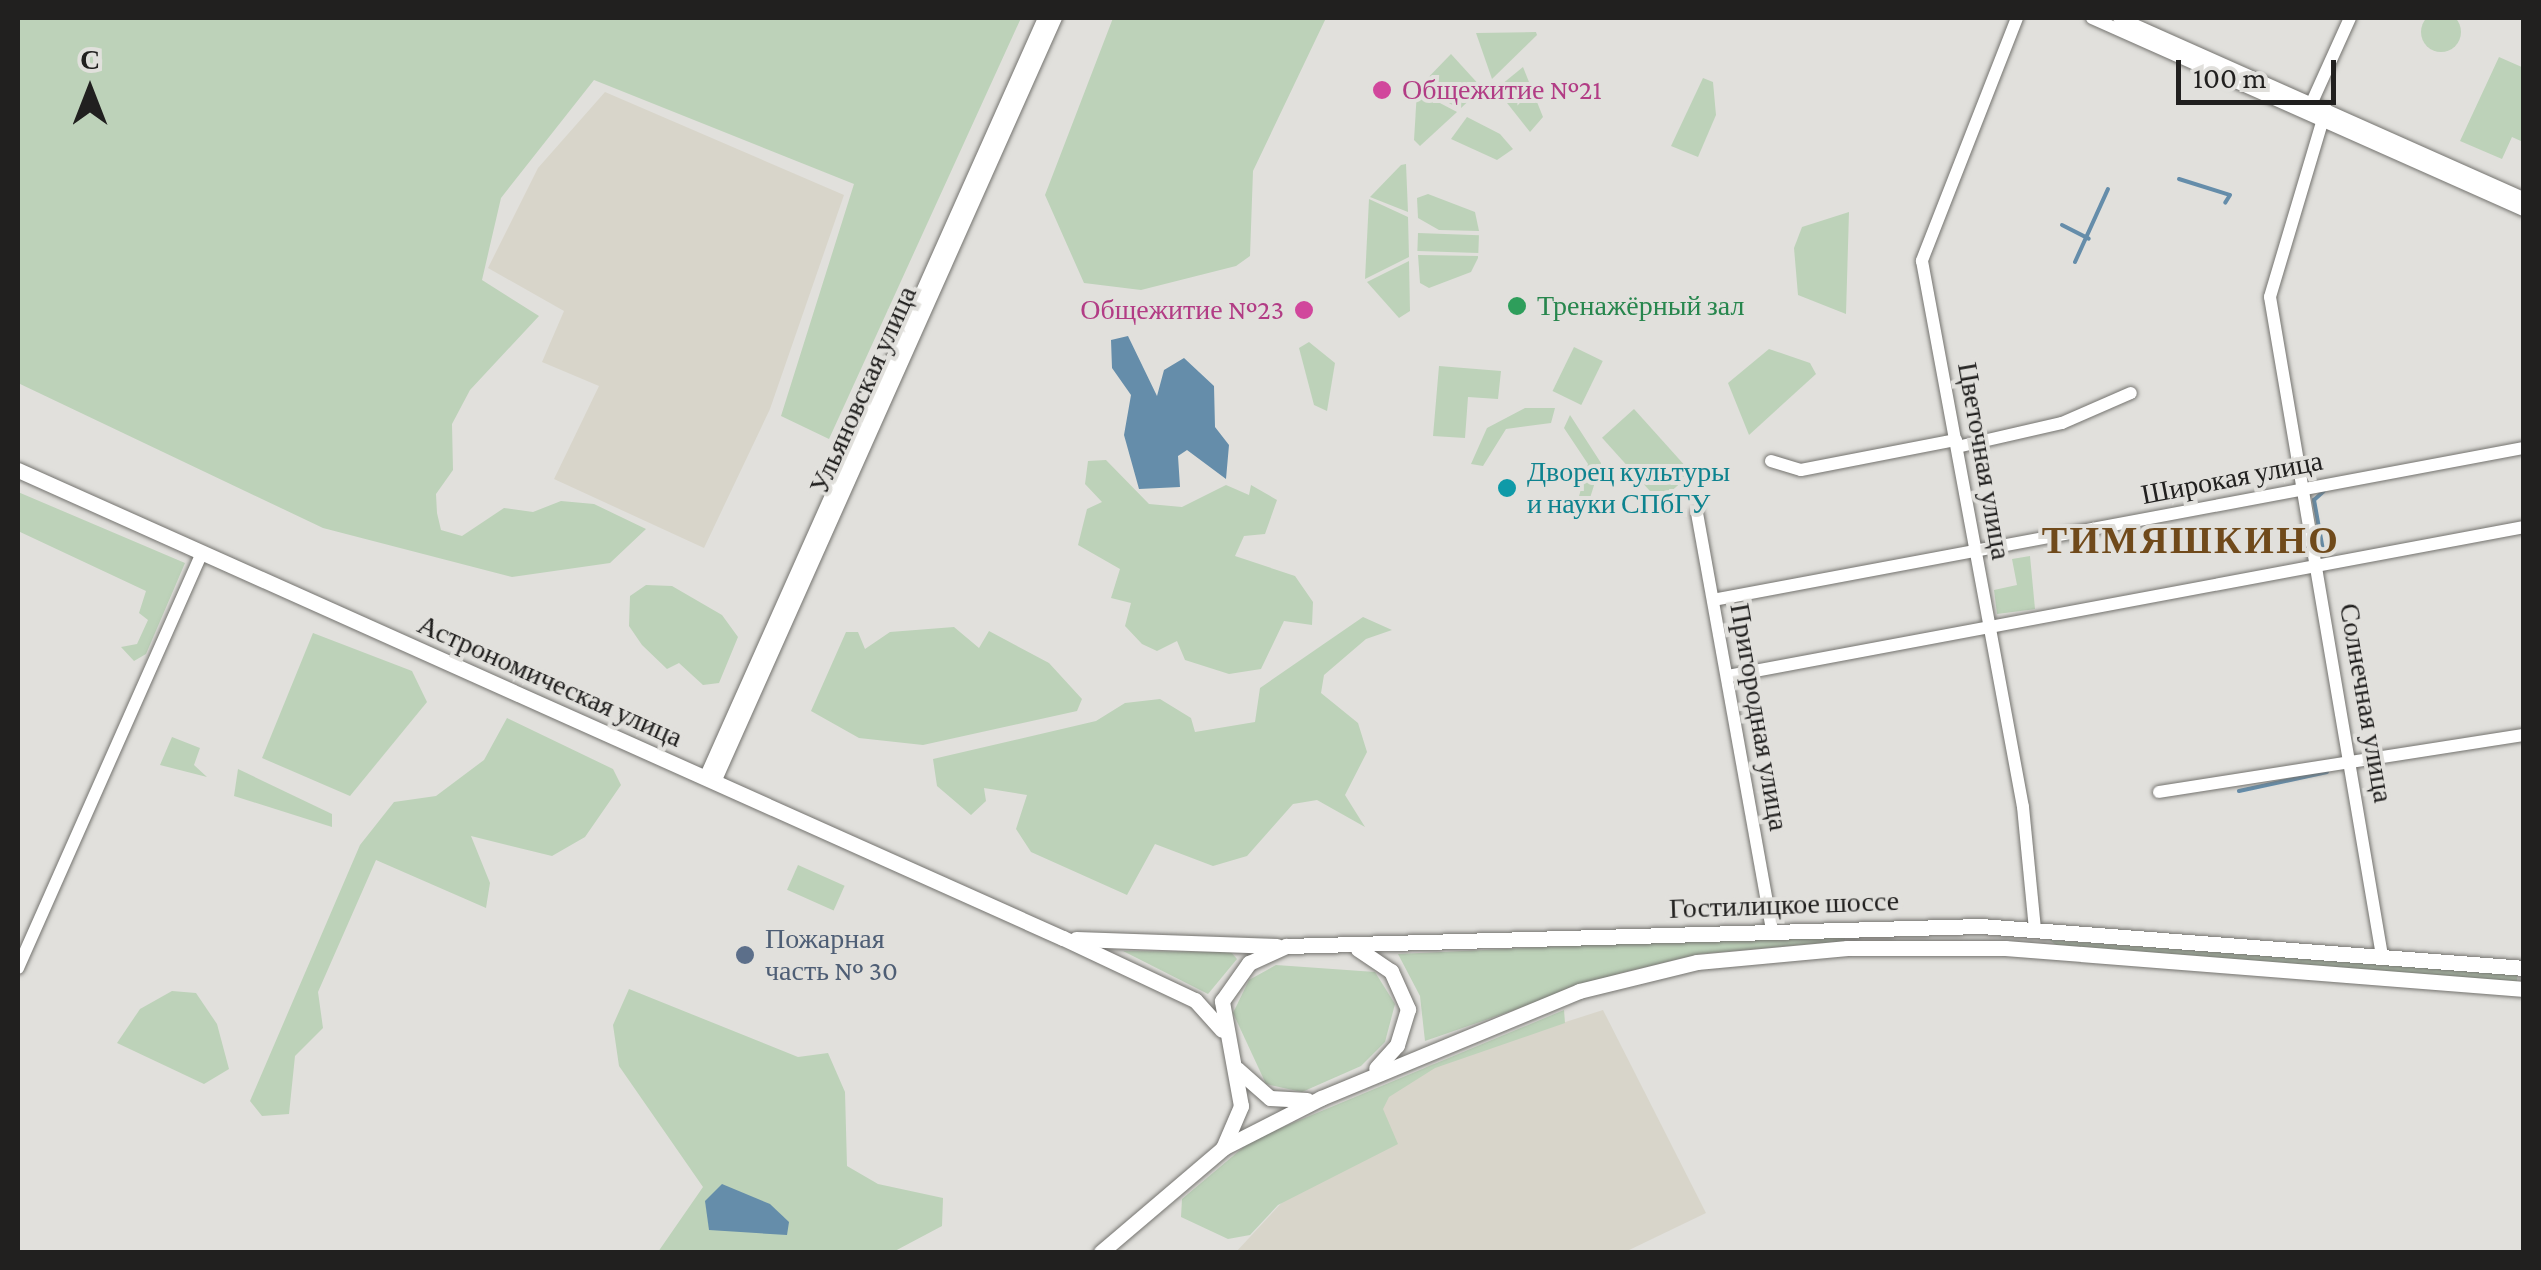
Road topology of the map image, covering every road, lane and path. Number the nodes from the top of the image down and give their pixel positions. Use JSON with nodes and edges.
{"nodes":[{"id":1,"x":1044,"y":18,"type":"edge"},
{"id":2,"x":1056,"y":18,"type":"edge"},
{"id":3,"x":2017,"y":18,"type":"edge"},
{"id":4,"x":2092,"y":18,"type":"edge"},
{"id":5,"x":2119,"y":18,"type":"edge"},
{"id":6,"x":2350,"y":18,"type":"edge"},
{"id":7,"x":2310,"y":108,"type":"junction"},
{"id":8,"x":2324,"y":115,"type":"junction"},
{"id":9,"x":2524,"y":198,"type":"edge"},
{"id":10,"x":2524,"y":210,"type":"edge"},
{"id":11,"x":2131,"y":393,"type":"dead end"},
{"id":12,"x":1956,"y":443,"type":"junction"},
{"id":13,"x":2524,"y":448,"type":"edge"},
{"id":14,"x":1771,"y":461,"type":"dead end"},
{"id":15,"x":18,"y":470,"type":"edge"},
{"id":16,"x":2304,"y":490,"type":"junction"},
{"id":17,"x":1698,"y":513,"type":"dead end"},
{"id":18,"x":2524,"y":526,"type":"edge"},
{"id":19,"x":1975,"y":551,"type":"junction"},
{"id":20,"x":202,"y":553,"type":"junction"},
{"id":21,"x":2317,"y":564,"type":"junction"},
{"id":22,"x":1714,"y":600,"type":"junction"},
{"id":23,"x":1988,"y":624,"type":"junction"},
{"id":24,"x":1728,"y":676,"type":"junction"},
{"id":25,"x":2524,"y":735,"type":"edge"},
{"id":26,"x":2352,"y":762,"type":"junction"},
{"id":27,"x":710,"y":780,"type":"junction"},
{"id":28,"x":2159,"y":792,"type":"dead end"},
{"id":29,"x":1772,"y":928,"type":"junction"},
{"id":30,"x":2035,"y":928,"type":"junction"},
{"id":31,"x":1063,"y":938,"type":"junction"},
{"id":32,"x":1286,"y":946,"type":"junction"},
{"id":33,"x":1354,"y":947,"type":"junction"},
{"id":34,"x":2033,"y":949,"type":"junction"},
{"id":35,"x":2382,"y":956,"type":"junction"},
{"id":36,"x":18,"y":968,"type":"edge"},
{"id":37,"x":2524,"y":968,"type":"edge"},
{"id":38,"x":2524,"y":989,"type":"edge"},
{"id":39,"x":1225,"y":1034,"type":"junction"},
{"id":40,"x":1236,"y":1068,"type":"junction"},
{"id":41,"x":1368,"y":1076,"type":"junction"},
{"id":42,"x":1321,"y":1098,"type":"junction"},
{"id":43,"x":1223,"y":1148,"type":"junction"},
{"id":44,"x":1101,"y":1252,"type":"edge"}],
"edges":[{"from":1,"to":27,"type":"street","name":"Ульяновская улица"},
{"from":2,"to":27,"type":"street","name":"Ульяновская улица"},
{"from":3,"to":12,"type":"street","name":"Цветочная улица"},
{"from":4,"to":7,"type":"street"},
{"from":5,"to":7,"type":"street"},
{"from":6,"to":7,"type":"street"},
{"from":7,"to":8,"type":"street"},
{"from":8,"to":9,"type":"street"},
{"from":8,"to":10,"type":"street"},
{"from":8,"to":16,"type":"street","name":"Солнечная улица"},
{"from":11,"to":12,"type":"street"},
{"from":12,"to":14,"type":"street"},
{"from":12,"to":19,"type":"street","name":"Цветочная улица"},
{"from":13,"to":16,"type":"street","name":"Широкая улица"},
{"from":15,"to":20,"type":"main road","name":"Астрономическая улица"},
{"from":16,"to":19,"type":"street","name":"Широкая улица"},
{"from":16,"to":21,"type":"street","name":"Солнечная улица"},
{"from":17,"to":22,"type":"street","name":"Пригородная улица"},
{"from":18,"to":21,"type":"street"},
{"from":19,"to":22,"type":"street","name":"Широкая улица"},
{"from":19,"to":23,"type":"street","name":"Цветочная улица"},
{"from":20,"to":27,"type":"main road","name":"Астрономическая улица"},
{"from":20,"to":36,"type":"street"},
{"from":21,"to":23,"type":"street"},
{"from":21,"to":26,"type":"street","name":"Солнечная улица"},
{"from":22,"to":24,"type":"street","name":"Пригородная улица"},
{"from":23,"to":24,"type":"street"},
{"from":23,"to":30,"type":"street","name":"Цветочная улица"},
{"from":24,"to":29,"type":"street","name":"Пригородная улица"},
{"from":25,"to":26,"type":"street"},
{"from":26,"to":28,"type":"street"},
{"from":26,"to":35,"type":"street","name":"Солнечная улица"},
{"from":27,"to":31,"type":"main road","name":"Астрономическая улица"},
{"from":29,"to":30,"type":"main road","name":"Гостилицкое шоссе"},
{"from":29,"to":33,"type":"main road","name":"Гостилицкое шоссе"},
{"from":30,"to":34,"type":"main road"},
{"from":30,"to":35,"type":"main road","name":"Гостилицкое шоссе"},
{"from":31,"to":32,"type":"main road","name":"Астрономическая улица"},
{"from":31,"to":39,"type":"main road","name":"Астрономическая улица"},
{"from":32,"to":33,"type":"main road","name":"Гостилицкое шоссе"},
{"from":32,"to":39,"type":"main road","name":"Гостилицкое шоссе"},
{"from":33,"to":41,"type":"main road"},
{"from":34,"to":38,"type":"main road","name":"Гостилицкое шоссе"},
{"from":34,"to":41,"type":"main road","name":"Гостилицкое шоссе"},
{"from":35,"to":37,"type":"main road","name":"Гостилицкое шоссе"},
{"from":39,"to":40,"type":"main road","name":"Гостилицкое шоссе"},
{"from":40,"to":42,"type":"main road"},
{"from":40,"to":43,"type":"main road","name":"Гостилицкое шоссе"},
{"from":41,"to":42,"type":"main road","name":"Гостилицкое шоссе"},
{"from":42,"to":43,"type":"main road","name":"Гостилицкое шоссе"},
{"from":43,"to":44,"type":"main road","name":"Гостилицкое шоссе"}]}
